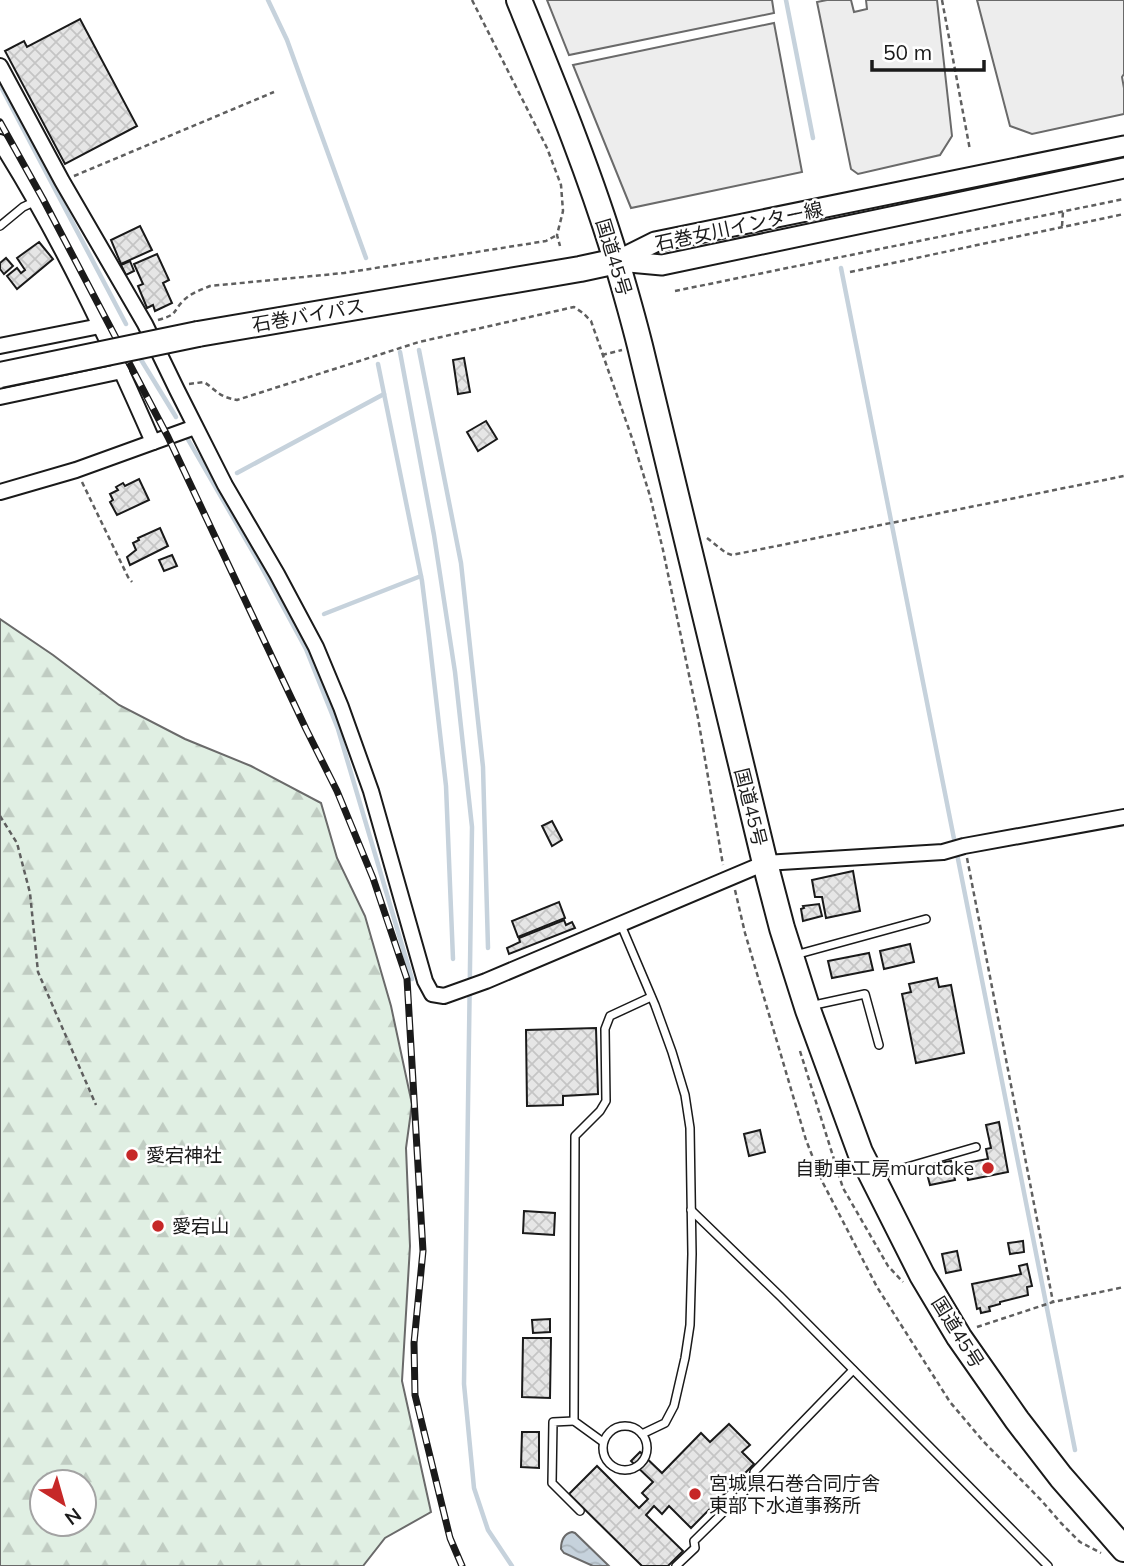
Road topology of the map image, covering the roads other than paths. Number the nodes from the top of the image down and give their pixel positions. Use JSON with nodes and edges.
{"nodes":[{"id":1,"x":519,"y":0,"type":"edge"},
{"id":2,"x":0,"y":66,"type":"edge"},
{"id":3,"x":0,"y":142,"type":"edge"},
{"id":4,"x":1124,"y":146,"type":"edge"},
{"id":5,"x":1124,"y":168,"type":"edge"},
{"id":6,"x":36,"y":201,"type":"junction"},
{"id":7,"x":0,"y":226,"type":"edge"},
{"id":8,"x":617,"y":261,"type":"junction"},
{"id":9,"x":100,"y":326,"type":"junction"},
{"id":10,"x":0,"y":346,"type":"edge"},
{"id":11,"x":122,"y":371,"type":"junction"},
{"id":12,"x":0,"y":375,"type":"edge"},
{"id":13,"x":0,"y":397,"type":"edge"},
{"id":14,"x":195,"y":427,"type":"junction"},
{"id":15,"x":153,"y":442,"type":"junction"},
{"id":16,"x":0,"y":492,"type":"edge"},
{"id":17,"x":1124,"y":817,"type":"edge"},
{"id":18,"x":765,"y":863,"type":"junction"},
{"id":19,"x":926,"y":919,"type":"dead end"},
{"id":20,"x":621,"y":925,"type":"junction"},
{"id":21,"x":791,"y":956,"type":"junction"},
{"id":22,"x":651,"y":997,"type":"junction"},
{"id":23,"x":808,"y":1010,"type":"junction"},
{"id":24,"x":879,"y":1045,"type":"dead end"},
{"id":25,"x":976,"y":1147,"type":"dead end"},
{"id":26,"x":872,"y":1177,"type":"junction"},
{"id":27,"x":691,"y":1210,"type":"junction"},
{"id":28,"x":853,"y":1370,"type":"junction"},
{"id":29,"x":574,"y":1421,"type":"junction"},
{"id":30,"x":642,"y":1434,"type":"junction"},
{"id":31,"x":603,"y":1442,"type":"junction"},
{"id":32,"x":580,"y":1511,"type":"dead end"},
{"id":33,"x":1124,"y":1549,"type":"edge"},
{"id":34,"x":676,"y":1566,"type":"edge"},
{"id":35,"x":1048,"y":1566,"type":"edge"}],
"edges":[{"from":1,"to":8,"type":"highway","name":"国道45号"},
{"from":2,"to":14,"type":"street"},
{"from":3,"to":6,"type":"street"},
{"from":4,"to":8,"type":"main road","name":"石巻女川インター線"},
{"from":5,"to":8,"type":"main road","name":"石巻女川インター線"},
{"from":6,"to":7,"type":"lane"},
{"from":6,"to":9,"type":"street"},
{"from":8,"to":12,"type":"highway","name":"石巻バイパス","bridge":true},
{"from":8,"to":18,"type":"highway","name":"国道45号"},
{"from":9,"to":10,"type":"street"},
{"from":9,"to":11,"type":"street"},
{"from":11,"to":13,"type":"street"},
{"from":11,"to":15,"type":"street"},
{"from":14,"to":15,"type":"street"},
{"from":14,"to":20,"type":"street"},
{"from":15,"to":16,"type":"street"},
{"from":17,"to":18,"type":"street"},
{"from":18,"to":20,"type":"street"},
{"from":18,"to":21,"type":"highway","name":"国道45号"},
{"from":19,"to":21,"type":"lane"},
{"from":20,"to":22,"type":"lane"},
{"from":21,"to":23,"type":"highway","name":"国道45号"},
{"from":22,"to":27,"type":"lane"},
{"from":22,"to":29,"type":"lane"},
{"from":23,"to":24,"type":"lane"},
{"from":23,"to":26,"type":"highway","name":"国道45号"},
{"from":25,"to":26,"type":"lane"},
{"from":26,"to":33,"type":"highway","name":"国道45号"},
{"from":27,"to":28,"type":"lane"},
{"from":27,"to":30,"type":"lane"},
{"from":28,"to":34,"type":"lane"},
{"from":28,"to":35,"type":"lane"},
{"from":29,"to":31,"type":"lane"},
{"from":29,"to":32,"type":"lane"},
{"from":30,"to":31,"type":"lane"},
{"from":30,"to":31,"type":"lane"}]}
